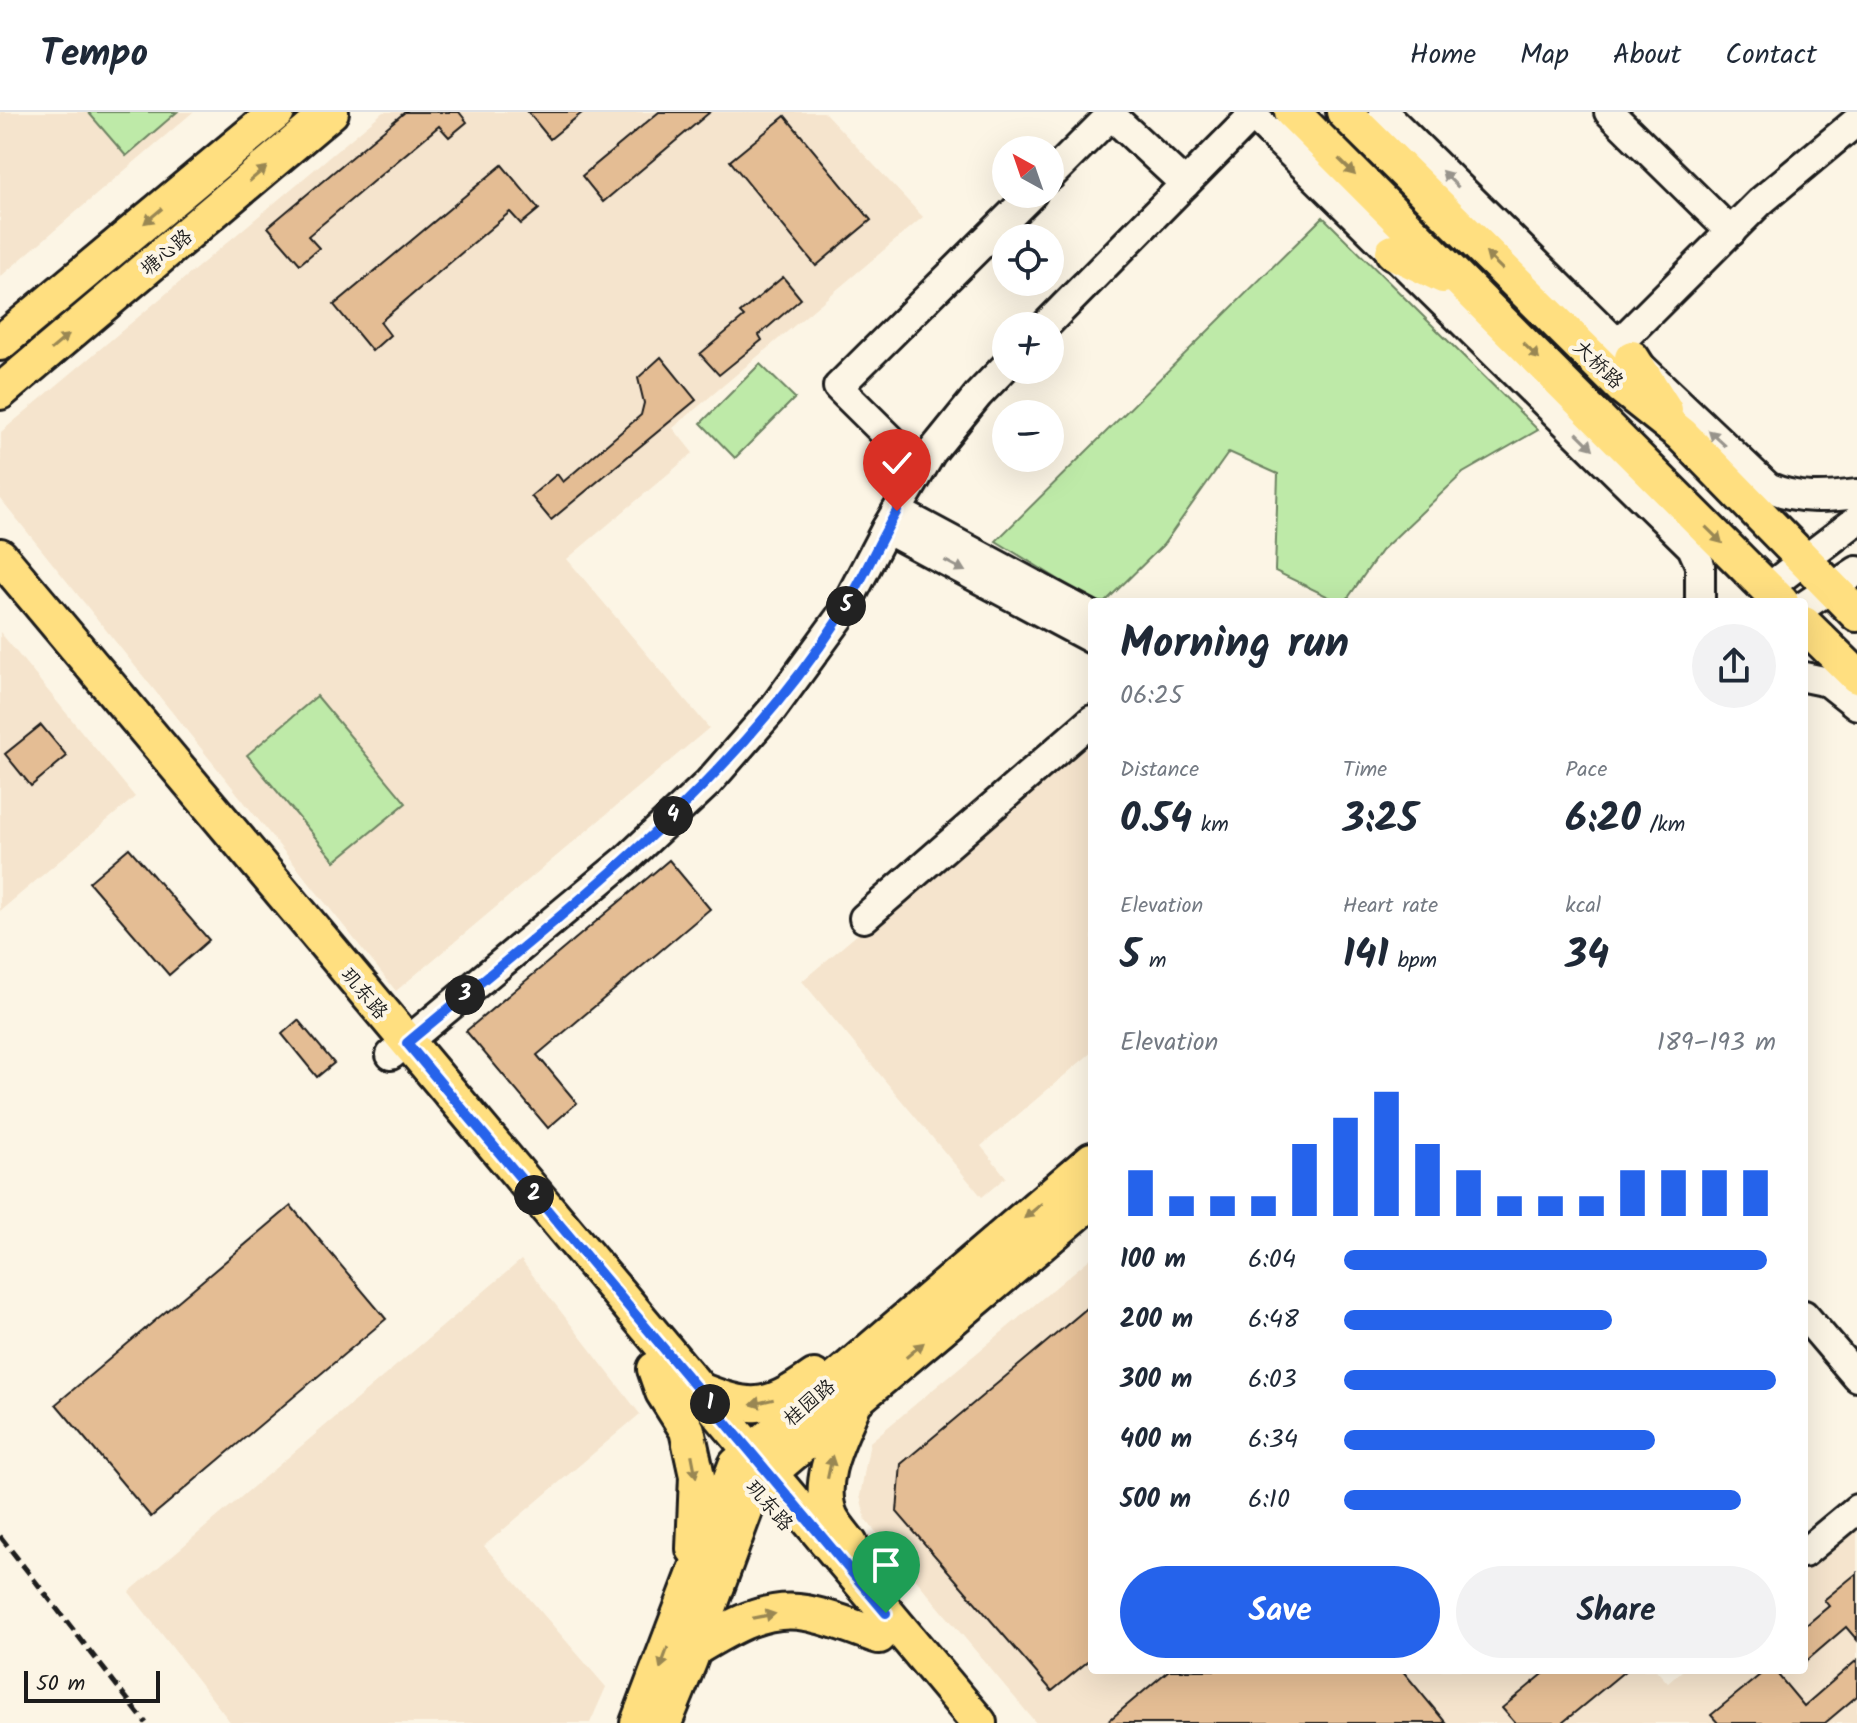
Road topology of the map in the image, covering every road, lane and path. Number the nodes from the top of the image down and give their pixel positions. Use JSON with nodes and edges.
{"nodes":[{"id":1,"x":277,"y":112,"type":"edge"},
{"id":2,"x":331,"y":112,"type":"edge"},
{"id":3,"x":1292,"y":112,"type":"edge"},
{"id":4,"x":1344,"y":112,"type":"edge"},
{"id":5,"x":1383,"y":112,"type":"edge"},
{"id":6,"x":1609,"y":112,"type":"edge"},
{"id":7,"x":1251,"y":114,"type":"edge"},
{"id":8,"x":1857,"y":121,"type":"edge"},
{"id":9,"x":1064,"y":162,"type":"edge"},
{"id":10,"x":1185,"y":184,"type":"junction"},
{"id":11,"x":1018,"y":208,"type":"edge"},
{"id":12,"x":1731,"y":232,"type":"junction"},
{"id":13,"x":1393,"y":252,"type":"junction"},
{"id":14,"x":1469,"y":289,"type":"junction"},
{"id":15,"x":1059,"y":312,"type":"edge"},
{"id":16,"x":0,"y":343,"type":"edge"},
{"id":17,"x":1625,"y":351,"type":"junction"},
{"id":18,"x":992,"y":380,"type":"edge"},
{"id":19,"x":0,"y":392,"type":"edge"},
{"id":20,"x":1681,"y":434,"type":"junction"},
{"id":21,"x":921,"y":469,"type":"junction"},
{"id":22,"x":1857,"y":494,"type":"edge"},
{"id":23,"x":891,"y":520,"type":"junction"},
{"id":24,"x":1857,"y":520,"type":"edge"},
{"id":25,"x":0,"y":556,"type":"edge"},
{"id":26,"x":1805,"y":561,"type":"junction"},
{"id":27,"x":1831,"y":588,"type":"edge"},
{"id":28,"x":0,"y":590,"type":"edge"},
{"id":29,"x":1766,"y":597,"type":"edge"},
{"id":30,"x":1700,"y":598,"type":"edge"},
{"id":31,"x":1088,"y":614,"type":"edge"},
{"id":32,"x":1857,"y":614,"type":"edge"},
{"id":33,"x":1808,"y":628,"type":"edge"},
{"id":34,"x":1088,"y":637,"type":"edge"},
{"id":35,"x":1857,"y":676,"type":"edge"},
{"id":36,"x":1808,"y":678,"type":"edge"},
{"id":37,"x":1857,"y":705,"type":"edge"},
{"id":38,"x":1088,"y":723,"type":"edge"},
{"id":39,"x":864,"y":918,"type":"dead end"},
{"id":40,"x":399,"y":1049,"type":"junction"},
{"id":41,"x":1088,"y":1163,"type":"edge"},
{"id":42,"x":1088,"y":1204,"type":"edge"},
{"id":43,"x":1808,"y":1320,"type":"edge"},
{"id":44,"x":880,"y":1341,"type":"junction"},
{"id":45,"x":655,"y":1369,"type":"junction"},
{"id":46,"x":1857,"y":1377,"type":"edge"},
{"id":47,"x":696,"y":1389,"type":"junction"},
{"id":48,"x":855,"y":1401,"type":"junction"},
{"id":49,"x":753,"y":1469,"type":"junction"},
{"id":50,"x":1857,"y":1509,"type":"edge"},
{"id":51,"x":1808,"y":1550,"type":"edge"},
{"id":52,"x":688,"y":1593,"type":"junction"},
{"id":53,"x":882,"y":1624,"type":"junction"},
{"id":54,"x":694,"y":1649,"type":"junction"},
{"id":55,"x":638,"y":1723,"type":"edge"},
{"id":56,"x":664,"y":1723,"type":"edge"},
{"id":57,"x":952,"y":1723,"type":"edge"},
{"id":58,"x":979,"y":1723,"type":"edge"}],
"edges":[{"from":1,"to":16,"type":"main road","name":"塘心路","one_way":true},
{"from":19,"to":2,"type":"main road","name":"塘心路","one_way":true},
{"from":3,"to":14,"type":"main road","name":"大桥路","one_way":true},
{"from":20,"to":4,"type":"main road","name":"大桥路","one_way":true},
{"from":17,"to":5,"type":"street","one_way":true},
{"from":6,"to":12,"type":"street"},
{"from":7,"to":10,"type":"street"},
{"from":7,"to":13,"type":"street"},
{"from":8,"to":12,"type":"street"},
{"from":9,"to":10,"type":"street"},
{"from":10,"to":15,"type":"street"},
{"from":11,"to":21,"type":"street"},
{"from":12,"to":17,"type":"street"},
{"from":13,"to":14,"type":"main road"},
{"from":13,"to":30,"type":"street","one_way":true},
{"from":14,"to":29,"type":"main road","name":"大桥路","one_way":true},
{"from":17,"to":20,"type":"main road"},
{"from":22,"to":17,"type":"street","one_way":true},
{"from":18,"to":21,"type":"street"},
{"from":20,"to":26,"type":"main road","name":"大桥路"},
{"from":21,"to":23,"type":"street"},
{"from":23,"to":31,"type":"street"},
{"from":23,"to":34,"type":"street","one_way":true},
{"from":23,"to":40,"type":"street"},
{"from":24,"to":26,"type":"street"},
{"from":25,"to":40,"type":"main road","name":"玑东路"},
{"from":26,"to":27,"type":"main road","name":"大桥路"},
{"from":26,"to":29,"type":"street"},
{"from":27,"to":32,"type":"main road","name":"大桥路"},
{"from":28,"to":40,"type":"main road","name":"玑东路"},
{"from":33,"to":35,"type":"main road"},
{"from":36,"to":37,"type":"street"},
{"from":38,"to":39,"type":"street"},
{"from":40,"to":45,"type":"main road","name":"玑东路"},
{"from":40,"to":47,"type":"main road","name":"玑东路"},
{"from":41,"to":44,"type":"main road","name":"桂园路","one_way":true},
{"from":48,"to":42,"type":"main road","name":"桂园路","one_way":true},
{"from":43,"to":46,"type":"street"},
{"from":44,"to":47,"type":"main road","one_way":true},
{"from":44,"to":49,"type":"main road","name":"桂园路"},
{"from":45,"to":49,"type":"main road","name":"玑东路"},
{"from":45,"to":52,"type":"main road","one_way":true},
{"from":47,"to":49,"type":"main road","name":"玑东路"},
{"from":48,"to":49,"type":"main road","name":"桂园路"},
{"from":53,"to":48,"type":"main road","one_way":true},
{"from":49,"to":52,"type":"main road","name":"桂园路"},
{"from":49,"to":53,"type":"main road","name":"玑东路"},
{"from":49,"to":54,"type":"main road"},
{"from":50,"to":51,"type":"street"},
{"from":52,"to":55,"type":"main road","name":"桂园路","one_way":true},
{"from":54,"to":53,"type":"main road","one_way":true},
{"from":53,"to":57,"type":"main road","name":"玑东路"},
{"from":53,"to":58,"type":"main road","name":"玑东路"},
{"from":54,"to":56,"type":"main road"}]}
